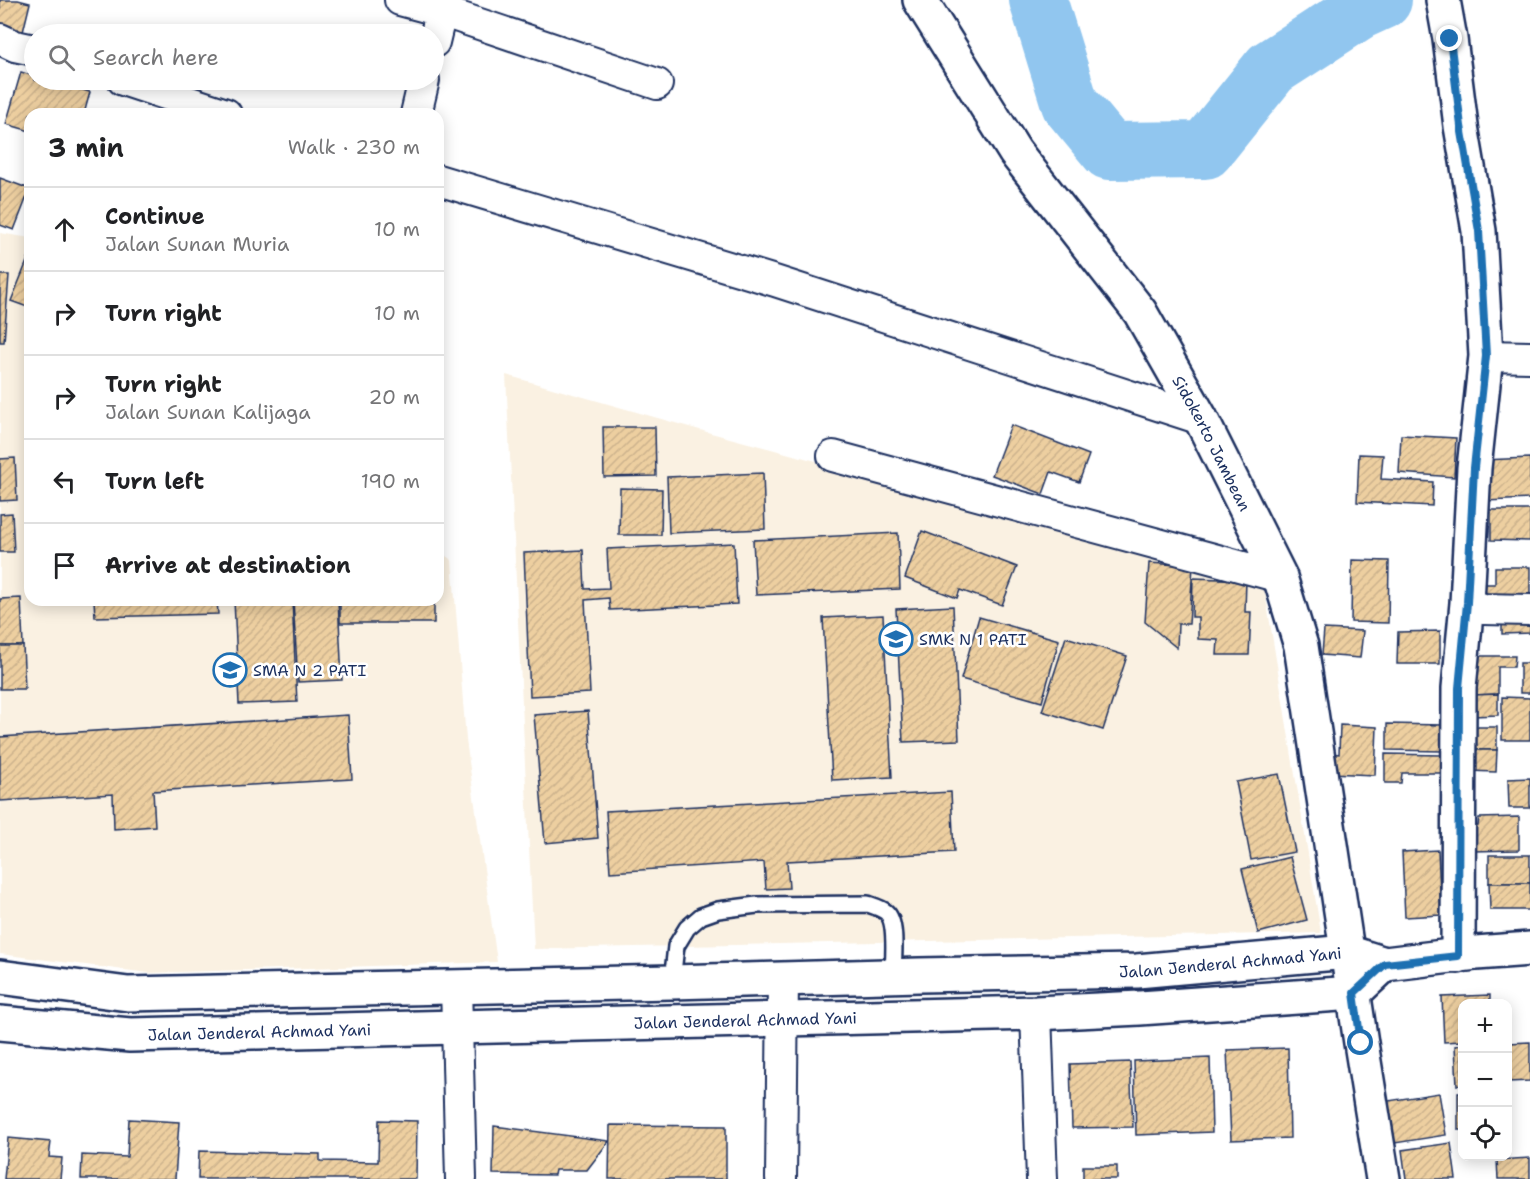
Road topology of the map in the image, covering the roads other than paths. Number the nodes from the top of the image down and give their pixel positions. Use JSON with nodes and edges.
{"nodes":[{"id":1,"x":400,"y":0,"type":"edge"},
{"id":2,"x":920,"y":0,"type":"edge"},
{"id":3,"x":1443,"y":0,"type":"edge"},
{"id":4,"x":442,"y":6,"type":"edge"},
{"id":5,"x":438,"y":24,"type":"edge"},
{"id":6,"x":657,"y":84,"type":"dead end"},
{"id":7,"x":153,"y":90,"type":"edge"},
{"id":8,"x":422,"y":90,"type":"edge"},
{"id":9,"x":208,"y":108,"type":"edge"},
{"id":10,"x":417,"y":108,"type":"edge"},
{"id":11,"x":444,"y":182,"type":"edge"},
{"id":12,"x":1486,"y":356,"type":"junction"},
{"id":13,"x":1530,"y":357,"type":"edge"},
{"id":14,"x":1201,"y":419,"type":"junction"},
{"id":15,"x":833,"y":456,"type":"dead end"},
{"id":16,"x":1280,"y":577,"type":"junction"},
{"id":17,"x":1467,"y":603,"type":"junction"},
{"id":18,"x":1530,"y":610,"type":"edge"},
{"id":19,"x":1530,"y":949,"type":"edge"},
{"id":20,"x":1347,"y":952,"type":"junction"},
{"id":21,"x":1458,"y":956,"type":"junction"},
{"id":22,"x":1385,"y":964,"type":"junction"},
{"id":23,"x":1137,"y":971,"type":"junction"},
{"id":24,"x":1028,"y":973,"type":"junction"},
{"id":25,"x":906,"y":976,"type":"junction"},
{"id":26,"x":0,"y":977,"type":"edge"},
{"id":27,"x":783,"y":979,"type":"junction"},
{"id":28,"x":672,"y":982,"type":"junction"},
{"id":29,"x":456,"y":986,"type":"junction"},
{"id":30,"x":1354,"y":993,"type":"junction"},
{"id":31,"x":128,"y":994,"type":"junction"},
{"id":32,"x":1140,"y":1008,"type":"junction"},
{"id":33,"x":1032,"y":1013,"type":"junction"},
{"id":34,"x":920,"y":1015,"type":"junction"},
{"id":35,"x":783,"y":1019,"type":"junction"},
{"id":36,"x":0,"y":1023,"type":"edge"},
{"id":37,"x":456,"y":1027,"type":"junction"},
{"id":38,"x":130,"y":1035,"type":"junction"},
{"id":39,"x":461,"y":1179,"type":"edge"},
{"id":40,"x":781,"y":1179,"type":"edge"},
{"id":41,"x":1042,"y":1179,"type":"edge"},
{"id":42,"x":1383,"y":1179,"type":"edge"}],
"edges":[{"from":1,"to":4,"type":"street"},
{"from":2,"to":14,"type":"main road","name":"Sidokerto Jambean"},
{"from":3,"to":12,"type":"main road"},
{"from":4,"to":5,"type":"street"},
{"from":4,"to":6,"type":"street"},
{"from":7,"to":9,"type":"street"},
{"from":8,"to":10,"type":"street"},
{"from":11,"to":14,"type":"street"},
{"from":12,"to":13,"type":"street"},
{"from":12,"to":17,"type":"main road"},
{"from":14,"to":16,"type":"main road","name":"Sidokerto Jambean"},
{"from":15,"to":16,"type":"street"},
{"from":16,"to":20,"type":"main road","name":"Sidokerto Jambean"},
{"from":17,"to":18,"type":"street"},
{"from":17,"to":21,"type":"main road"},
{"from":19,"to":21,"type":"main road"},
{"from":20,"to":22,"type":"main road","name":"Jalan Jenderal Achmad Yani"},
{"from":20,"to":23,"type":"main road","name":"Jalan Jenderal Achmad Yani"},
{"from":20,"to":30,"type":"main road","name":"Sidokerto Jambean"},
{"from":21,"to":22,"type":"main road"},
{"from":22,"to":30,"type":"main road"},
{"from":23,"to":24,"type":"main road","name":"Jalan Jenderal Achmad Yani"},
{"from":23,"to":32,"type":"main road"},
{"from":24,"to":25,"type":"main road","name":"Jalan Jenderal Achmad Yani"},
{"from":24,"to":33,"type":"main road"},
{"from":25,"to":27,"type":"main road","name":"Jalan Jenderal Achmad Yani"},
{"from":25,"to":28,"type":"lane"},
{"from":25,"to":34,"type":"main road"},
{"from":26,"to":31,"type":"main road","name":"Jalan Jenderal Achmad Yani"},
{"from":27,"to":28,"type":"main road","name":"Jalan Jenderal Achmad Yani"},
{"from":27,"to":35,"type":"street"},
{"from":28,"to":29,"type":"main road","name":"Jalan Jenderal Achmad Yani"},
{"from":29,"to":31,"type":"main road","name":"Jalan Jenderal Achmad Yani"},
{"from":29,"to":37,"type":"street"},
{"from":30,"to":32,"type":"main road","name":"Jalan Jenderal Achmad Yani"},
{"from":30,"to":42,"type":"main road","name":"Sidokerto Jambean"},
{"from":31,"to":38,"type":"main road"},
{"from":32,"to":33,"type":"main road","name":"Jalan Jenderal Achmad Yani"},
{"from":33,"to":34,"type":"main road","name":"Jalan Jenderal Achmad Yani"},
{"from":33,"to":41,"type":"street"},
{"from":34,"to":35,"type":"main road","name":"Jalan Jenderal Achmad Yani"},
{"from":35,"to":37,"type":"main road","name":"Jalan Jenderal Achmad Yani"},
{"from":35,"to":40,"type":"street"},
{"from":36,"to":38,"type":"main road","name":"Jalan Jenderal Achmad Yani"},
{"from":37,"to":38,"type":"main road","name":"Jalan Jenderal Achmad Yani"},
{"from":37,"to":39,"type":"street"}]}
